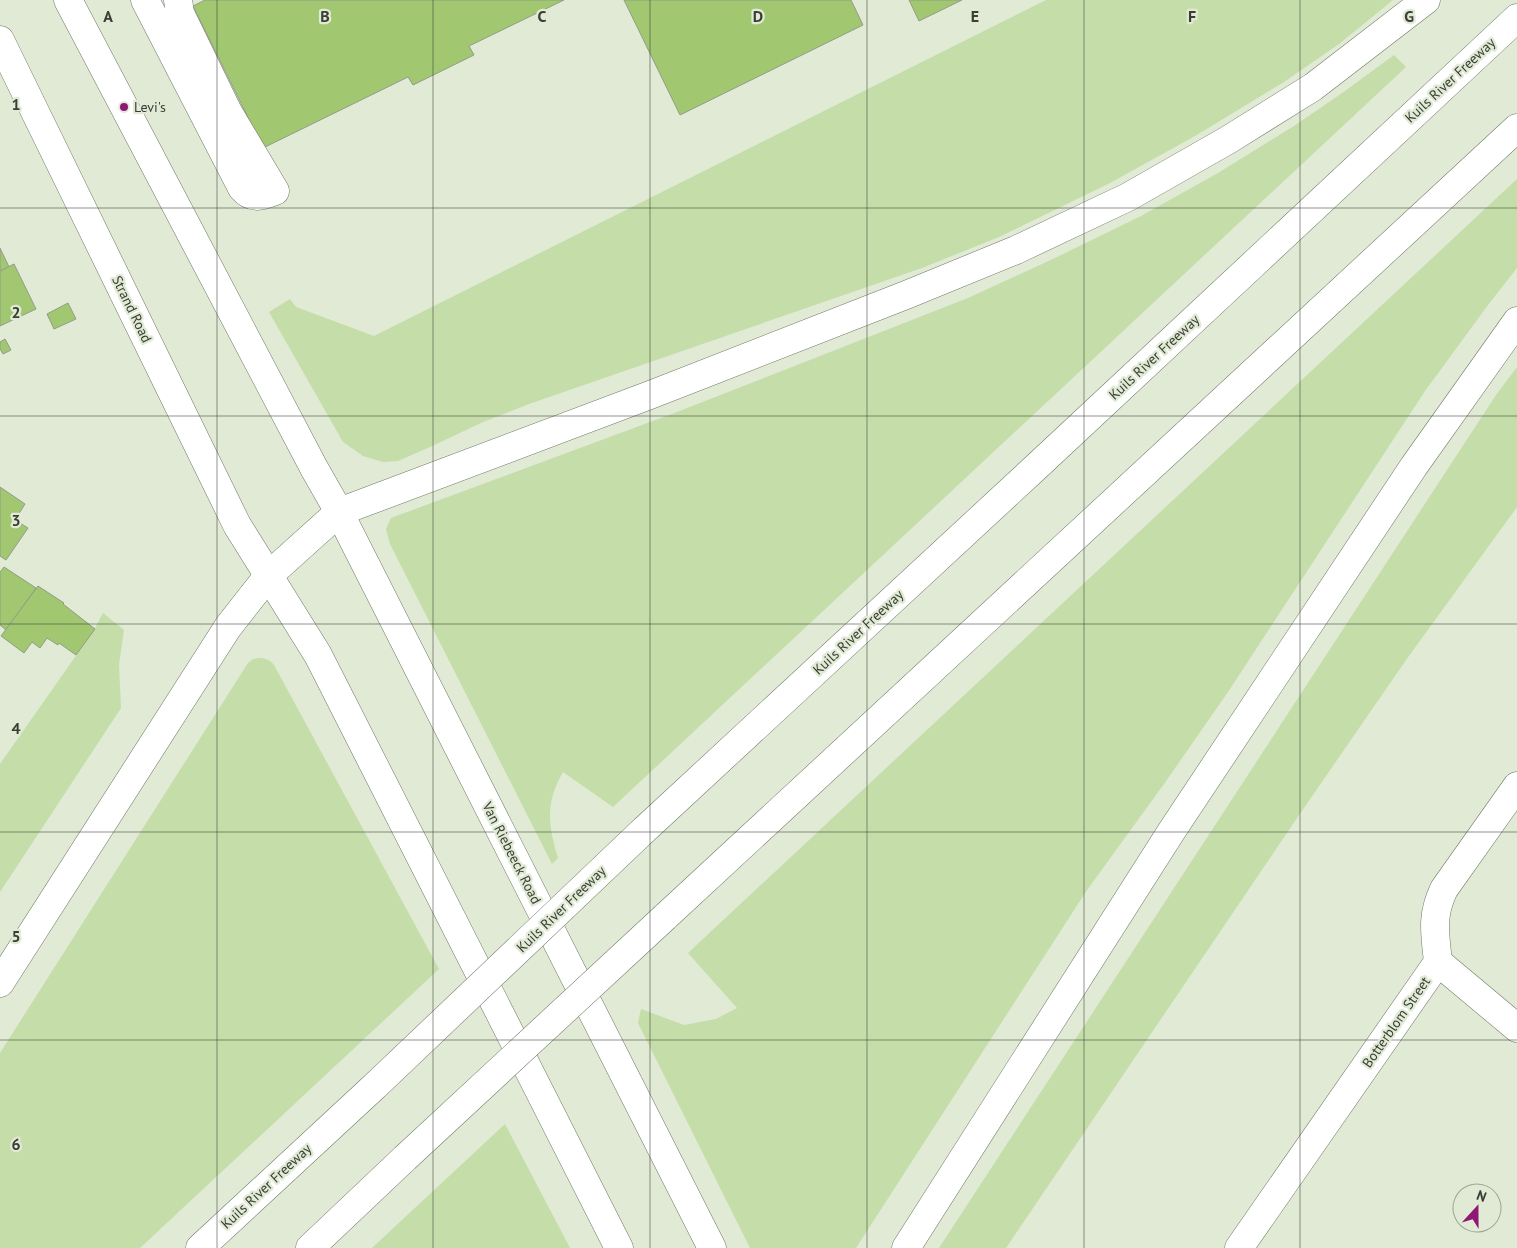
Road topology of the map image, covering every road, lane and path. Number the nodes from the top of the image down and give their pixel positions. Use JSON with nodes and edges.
{"nodes":[{"id":1,"x":68,"y":0,"type":"edge"},
{"id":2,"x":145,"y":0,"type":"edge"},
{"id":3,"x":178,"y":0,"type":"edge"},
{"id":4,"x":1426,"y":0,"type":"edge"},
{"id":5,"x":1517,"y":18,"type":"edge"},
{"id":6,"x":0,"y":40,"type":"edge"},
{"id":7,"x":1517,"y":128,"type":"edge"},
{"id":8,"x":1517,"y":321,"type":"edge"},
{"id":9,"x":339,"y":512,"type":"junction"},
{"id":10,"x":268,"y":576,"type":"junction"},
{"id":11,"x":1517,"y":786,"type":"edge"},
{"id":12,"x":1438,"y":962,"type":"junction"},
{"id":13,"x":0,"y":983,"type":"edge"},
{"id":14,"x":1517,"y":1028,"type":"edge"},
{"id":15,"x":200,"y":1248,"type":"edge"},
{"id":16,"x":310,"y":1248,"type":"edge"},
{"id":17,"x":619,"y":1248,"type":"edge"},
{"id":18,"x":712,"y":1248,"type":"edge"},
{"id":19,"x":906,"y":1248,"type":"edge"},
{"id":20,"x":1239,"y":1248,"type":"edge"}],
"edges":[{"from":1,"to":9,"type":"main road"},
{"from":2,"to":3,"type":"main road"},
{"from":4,"to":9,"type":"main road"},
{"from":5,"to":15,"type":"main road","name":"Kuils River Freeway","bridge":true},
{"from":6,"to":10,"type":"main road","name":"Strand Road"},
{"from":7,"to":16,"type":"main road","bridge":true},
{"from":8,"to":19,"type":"main road"},
{"from":9,"to":10,"type":"main road"},
{"from":9,"to":18,"type":"main road","name":"Van Riebeeck Road"},
{"from":10,"to":13,"type":"main road"},
{"from":10,"to":17,"type":"main road"},
{"from":11,"to":12,"type":"main road","name":"Botterblom Street"},
{"from":12,"to":14,"type":"main road"},
{"from":12,"to":20,"type":"main road","name":"Botterblom Street"}]}
